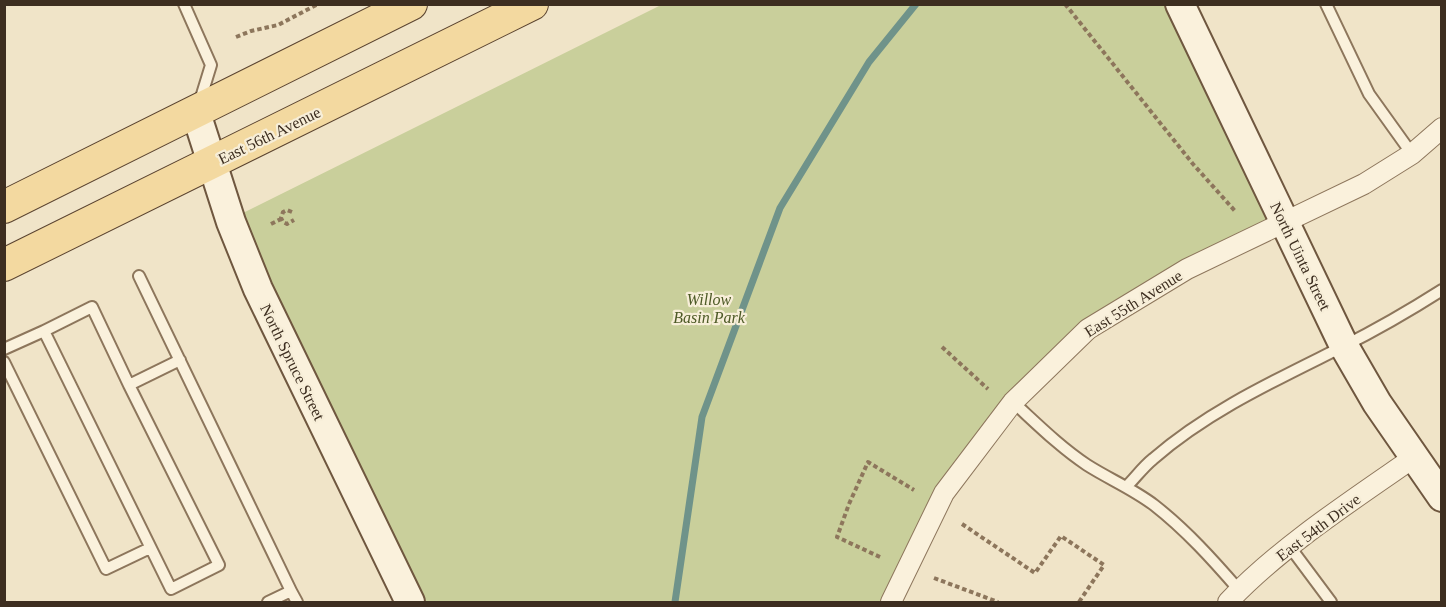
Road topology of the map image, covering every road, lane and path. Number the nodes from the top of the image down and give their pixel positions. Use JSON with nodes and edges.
{"nodes":[{"id":1,"x":184,"y":4,"type":"edge"},
{"id":2,"x":318,"y":4,"type":"edge"},
{"id":3,"x":411,"y":4,"type":"edge"},
{"id":4,"x":532,"y":4,"type":"edge"},
{"id":5,"x":1065,"y":4,"type":"edge"},
{"id":6,"x":1180,"y":4,"type":"edge"},
{"id":7,"x":1326,"y":4,"type":"edge"},
{"id":8,"x":236,"y":37,"type":"dead end"},
{"id":9,"x":196,"y":113,"type":"junction"},
{"id":10,"x":1442,"y":128,"type":"edge"},
{"id":11,"x":1412,"y":154,"type":"junction"},
{"id":12,"x":212,"y":163,"type":"junction"},
{"id":13,"x":4,"y":207,"type":"edge"},
{"id":14,"x":1235,"y":211,"type":"dead end"},
{"id":15,"x":292,"y":212,"type":"dead end"},
{"id":16,"x":281,"y":219,"type":"junction"},
{"id":17,"x":294,"y":220,"type":"dead end"},
{"id":18,"x":1284,"y":222,"type":"junction"},
{"id":19,"x":271,"y":224,"type":"dead end"},
{"id":20,"x":4,"y":264,"type":"edge"},
{"id":21,"x":139,"y":276,"type":"dead end"},
{"id":22,"x":1442,"y":290,"type":"edge"},
{"id":23,"x":44,"y":331,"type":"junction"},
{"id":24,"x":1344,"y":346,"type":"junction"},
{"id":25,"x":942,"y":347,"type":"dead end"},
{"id":26,"x":4,"y":349,"type":"edge"},
{"id":27,"x":180,"y":360,"type":"junction"},
{"id":28,"x":4,"y":362,"type":"edge"},
{"id":29,"x":129,"y":385,"type":"junction"},
{"id":30,"x":988,"y":389,"type":"dead end"},
{"id":31,"x":1013,"y":402,"type":"junction"},
{"id":32,"x":1413,"y":458,"type":"junction"},
{"id":33,"x":1127,"y":486,"type":"junction"},
{"id":34,"x":914,"y":490,"type":"dead end"},
{"id":35,"x":1442,"y":497,"type":"edge"},
{"id":36,"x":962,"y":524,"type":"dead end"},
{"id":37,"x":1290,"y":547,"type":"junction"},
{"id":38,"x":150,"y":548,"type":"junction"},
{"id":39,"x":880,"y":557,"type":"dead end"},
{"id":40,"x":934,"y":578,"type":"dead end"},
{"id":41,"x":291,"y":591,"type":"junction"},
{"id":42,"x":1234,"y":596,"type":"edge"},
{"id":43,"x":268,"y":603,"type":"edge"},
{"id":44,"x":297,"y":603,"type":"edge"},
{"id":45,"x":410,"y":603,"type":"edge"},
{"id":46,"x":891,"y":603,"type":"edge"},
{"id":47,"x":998,"y":603,"type":"edge"},
{"id":48,"x":1078,"y":603,"type":"edge"},
{"id":49,"x":1331,"y":603,"type":"edge"}],
"edges":[{"from":1,"to":9,"type":"lane"},
{"from":2,"to":8,"type":"path"},
{"from":3,"to":9,"type":"main road"},
{"from":4,"to":12,"type":"main road","name":"East 56th Avenue"},
{"from":5,"to":14,"type":"path"},
{"from":6,"to":18,"type":"street","name":"North Uinta Street"},
{"from":7,"to":11,"type":"lane"},
{"from":9,"to":12,"type":"street","name":"North Spruce Street"},
{"from":9,"to":13,"type":"main road"},
{"from":10,"to":11,"type":"street","name":"East 55th Avenue"},
{"from":11,"to":18,"type":"street","name":"East 55th Avenue"},
{"from":12,"to":20,"type":"main road","name":"East 56th Avenue"},
{"from":12,"to":45,"type":"street","name":"North Spruce Street"},
{"from":15,"to":16,"type":"path"},
{"from":16,"to":17,"type":"path"},
{"from":16,"to":19,"type":"path"},
{"from":18,"to":24,"type":"street","name":"North Uinta Street"},
{"from":18,"to":31,"type":"street","name":"East 55th Avenue"},
{"from":21,"to":27,"type":"lane"},
{"from":22,"to":24,"type":"lane"},
{"from":23,"to":26,"type":"lane"},
{"from":23,"to":29,"type":"lane"},
{"from":23,"to":38,"type":"lane"},
{"from":24,"to":32,"type":"street","name":"North Uinta Street"},
{"from":24,"to":33,"type":"lane"},
{"from":25,"to":30,"type":"path"},
{"from":27,"to":29,"type":"lane"},
{"from":27,"to":41,"type":"lane"},
{"from":28,"to":38,"type":"lane"},
{"from":29,"to":38,"type":"lane"},
{"from":31,"to":33,"type":"lane"},
{"from":31,"to":46,"type":"street","name":"East 55th Avenue"},
{"from":32,"to":35,"type":"street","name":"North Uinta Street"},
{"from":32,"to":37,"type":"street","name":"East 54th Drive"},
{"from":33,"to":42,"type":"lane"},
{"from":34,"to":39,"type":"path"},
{"from":36,"to":48,"type":"path"},
{"from":37,"to":42,"type":"street","name":"East 54th Drive"},
{"from":37,"to":49,"type":"lane"},
{"from":40,"to":47,"type":"path"},
{"from":41,"to":43,"type":"lane"},
{"from":41,"to":44,"type":"lane"}]}
